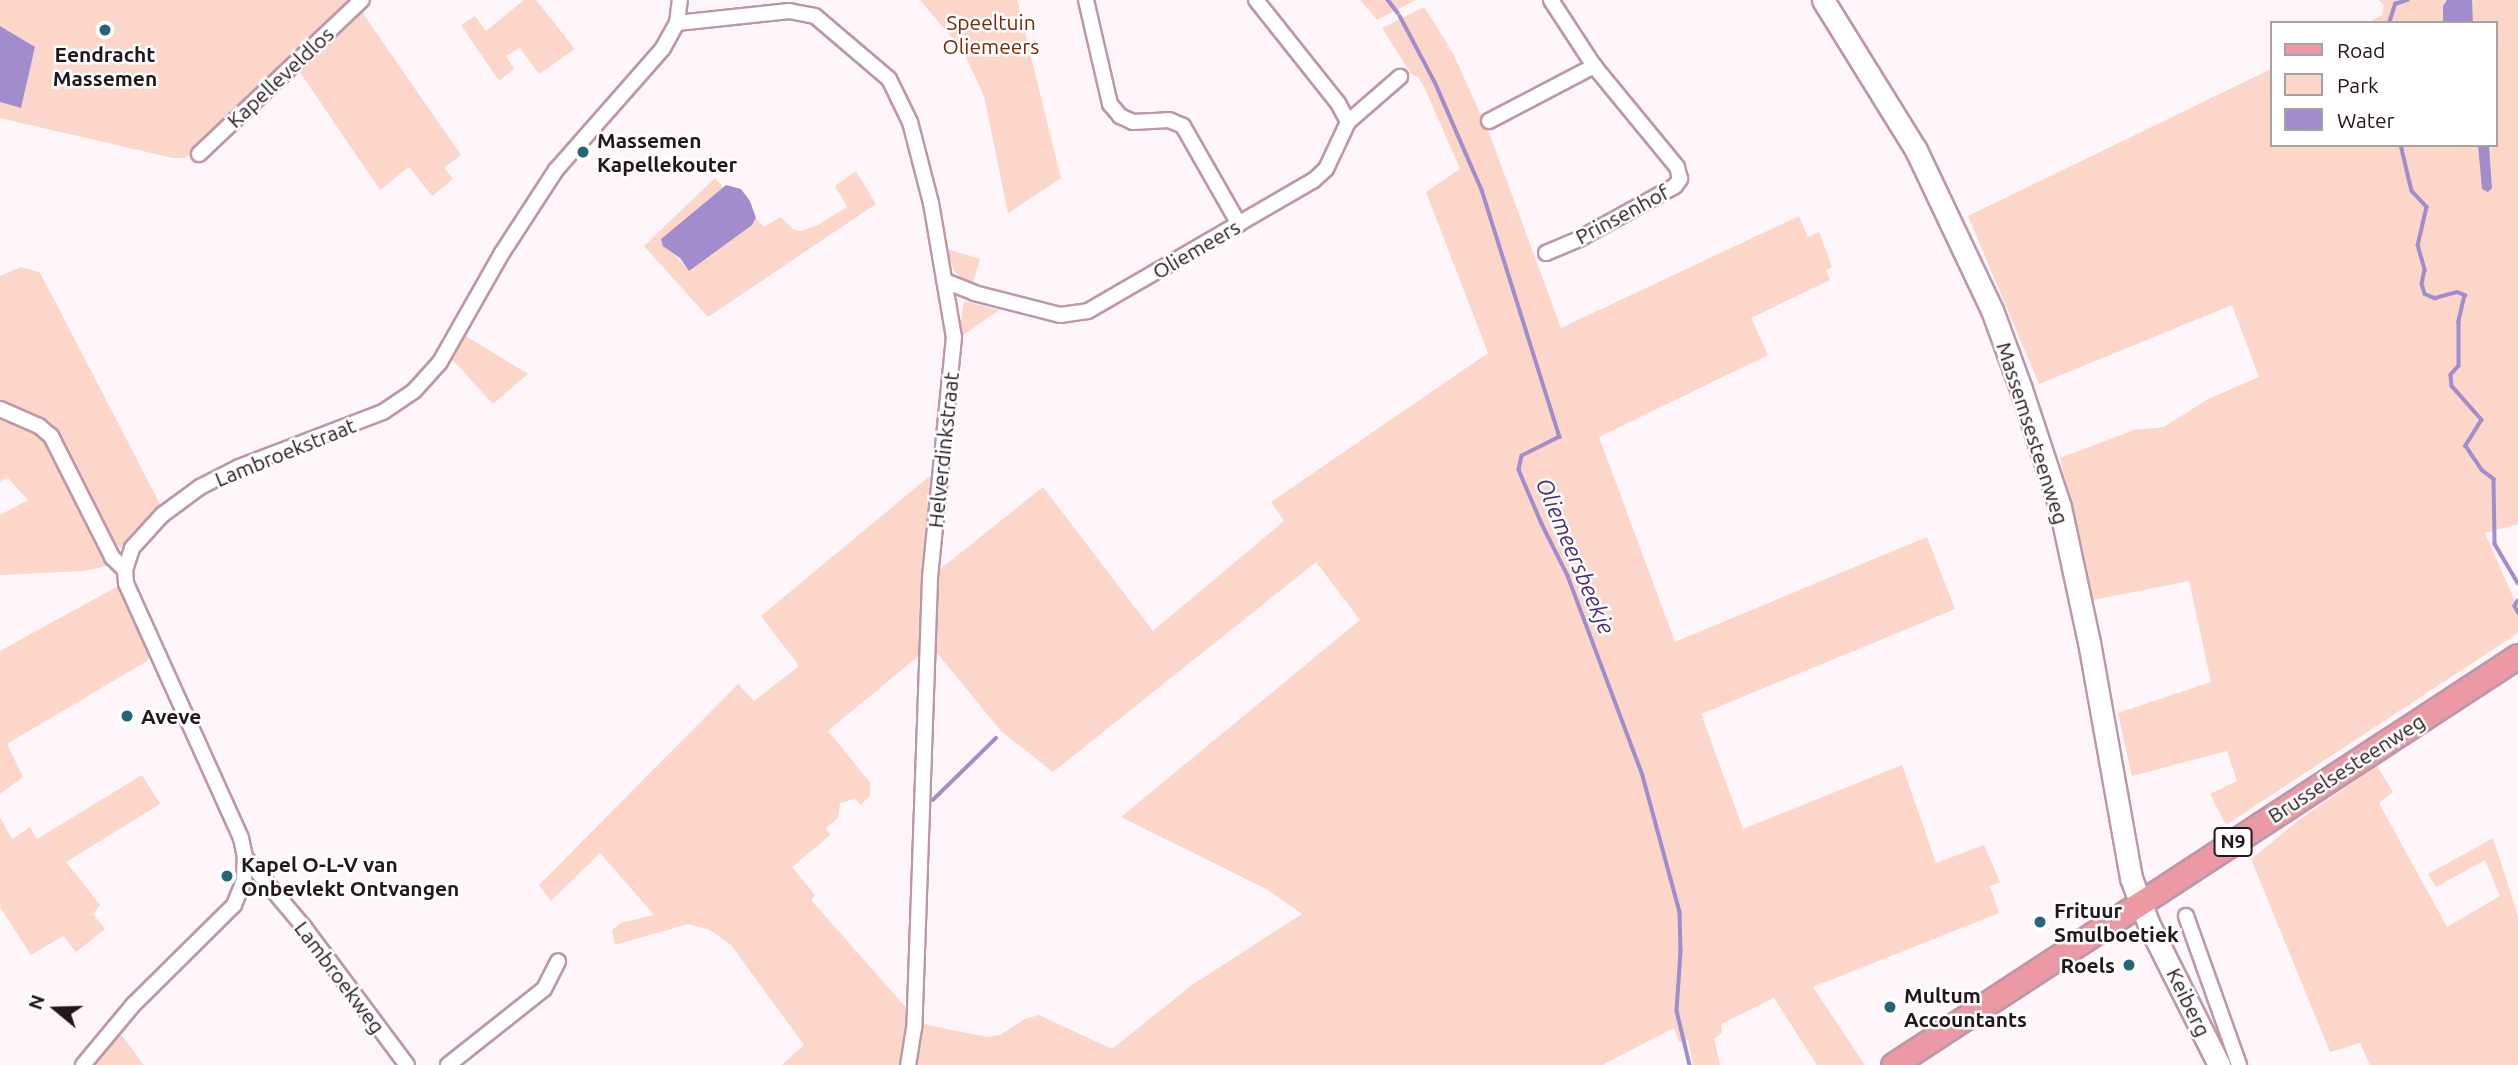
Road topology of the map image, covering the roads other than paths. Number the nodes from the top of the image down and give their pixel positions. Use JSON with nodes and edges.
{"nodes":[{"id":1,"x":362,"y":0,"type":"edge"},
{"id":2,"x":680,"y":0,"type":"edge"},
{"id":3,"x":1086,"y":0,"type":"edge"},
{"id":4,"x":1256,"y":0,"type":"edge"},
{"id":5,"x":1551,"y":0,"type":"edge"},
{"id":6,"x":1822,"y":0,"type":"edge"},
{"id":7,"x":677,"y":23,"type":"junction"},
{"id":8,"x":1594,"y":66,"type":"junction"},
{"id":9,"x":1400,"y":77,"type":"dead end"},
{"id":10,"x":1348,"y":121,"type":"junction"},
{"id":11,"x":1489,"y":121,"type":"dead end"},
{"id":12,"x":199,"y":154,"type":"dead end"},
{"id":13,"x":1239,"y":224,"type":"junction"},
{"id":14,"x":1546,"y":253,"type":"dead end"},
{"id":15,"x":945,"y":281,"type":"junction"},
{"id":16,"x":0,"y":409,"type":"edge"},
{"id":17,"x":125,"y":570,"type":"junction"},
{"id":18,"x":2518,"y":656,"type":"edge"},
{"id":19,"x":245,"y":857,"type":"junction"},
{"id":20,"x":2139,"y":903,"type":"junction"},
{"id":21,"x":2186,"y":916,"type":"dead end"},
{"id":22,"x":558,"y":961,"type":"dead end"},
{"id":23,"x":83,"y":1065,"type":"edge"},
{"id":24,"x":407,"y":1065,"type":"edge"},
{"id":25,"x":447,"y":1065,"type":"edge"},
{"id":26,"x":908,"y":1065,"type":"edge"},
{"id":27,"x":1893,"y":1065,"type":"edge"},
{"id":28,"x":2219,"y":1065,"type":"edge"},
{"id":29,"x":2239,"y":1065,"type":"edge"}],
"edges":[{"from":1,"to":12,"type":"street","name":"Kapelleveldlos"},
{"from":2,"to":7,"type":"street","name":"Lambroekstraat"},
{"from":3,"to":13,"type":"street"},
{"from":4,"to":10,"type":"street"},
{"from":5,"to":8,"type":"street","name":"Prinsenhof"},
{"from":6,"to":20,"type":"main road","name":"Massemsesteenweg"},
{"from":7,"to":15,"type":"street","name":"Helverdinkstraat"},
{"from":7,"to":17,"type":"street","name":"Lambroekstraat"},
{"from":8,"to":11,"type":"street"},
{"from":8,"to":14,"type":"street","name":"Prinsenhof"},
{"from":9,"to":10,"type":"street","name":"Oliemeers"},
{"from":10,"to":13,"type":"street","name":"Oliemeers"},
{"from":13,"to":15,"type":"street","name":"Oliemeers"},
{"from":15,"to":26,"type":"street","name":"Helverdinkstraat"},
{"from":16,"to":17,"type":"street"},
{"from":17,"to":19,"type":"street"},
{"from":18,"to":20,"type":"main road","name":"Brusselsesteenweg","number":"N9"},
{"from":19,"to":23,"type":"street"},
{"from":19,"to":24,"type":"street","name":"Lambroekweg"},
{"from":20,"to":27,"type":"main road","name":"Brusselsesteenweg","number":"N9"},
{"from":20,"to":28,"type":"main road","name":"Keiberg"},
{"from":21,"to":29,"type":"street","name":"Keiberg"},
{"from":22,"to":25,"type":"street"}]}
